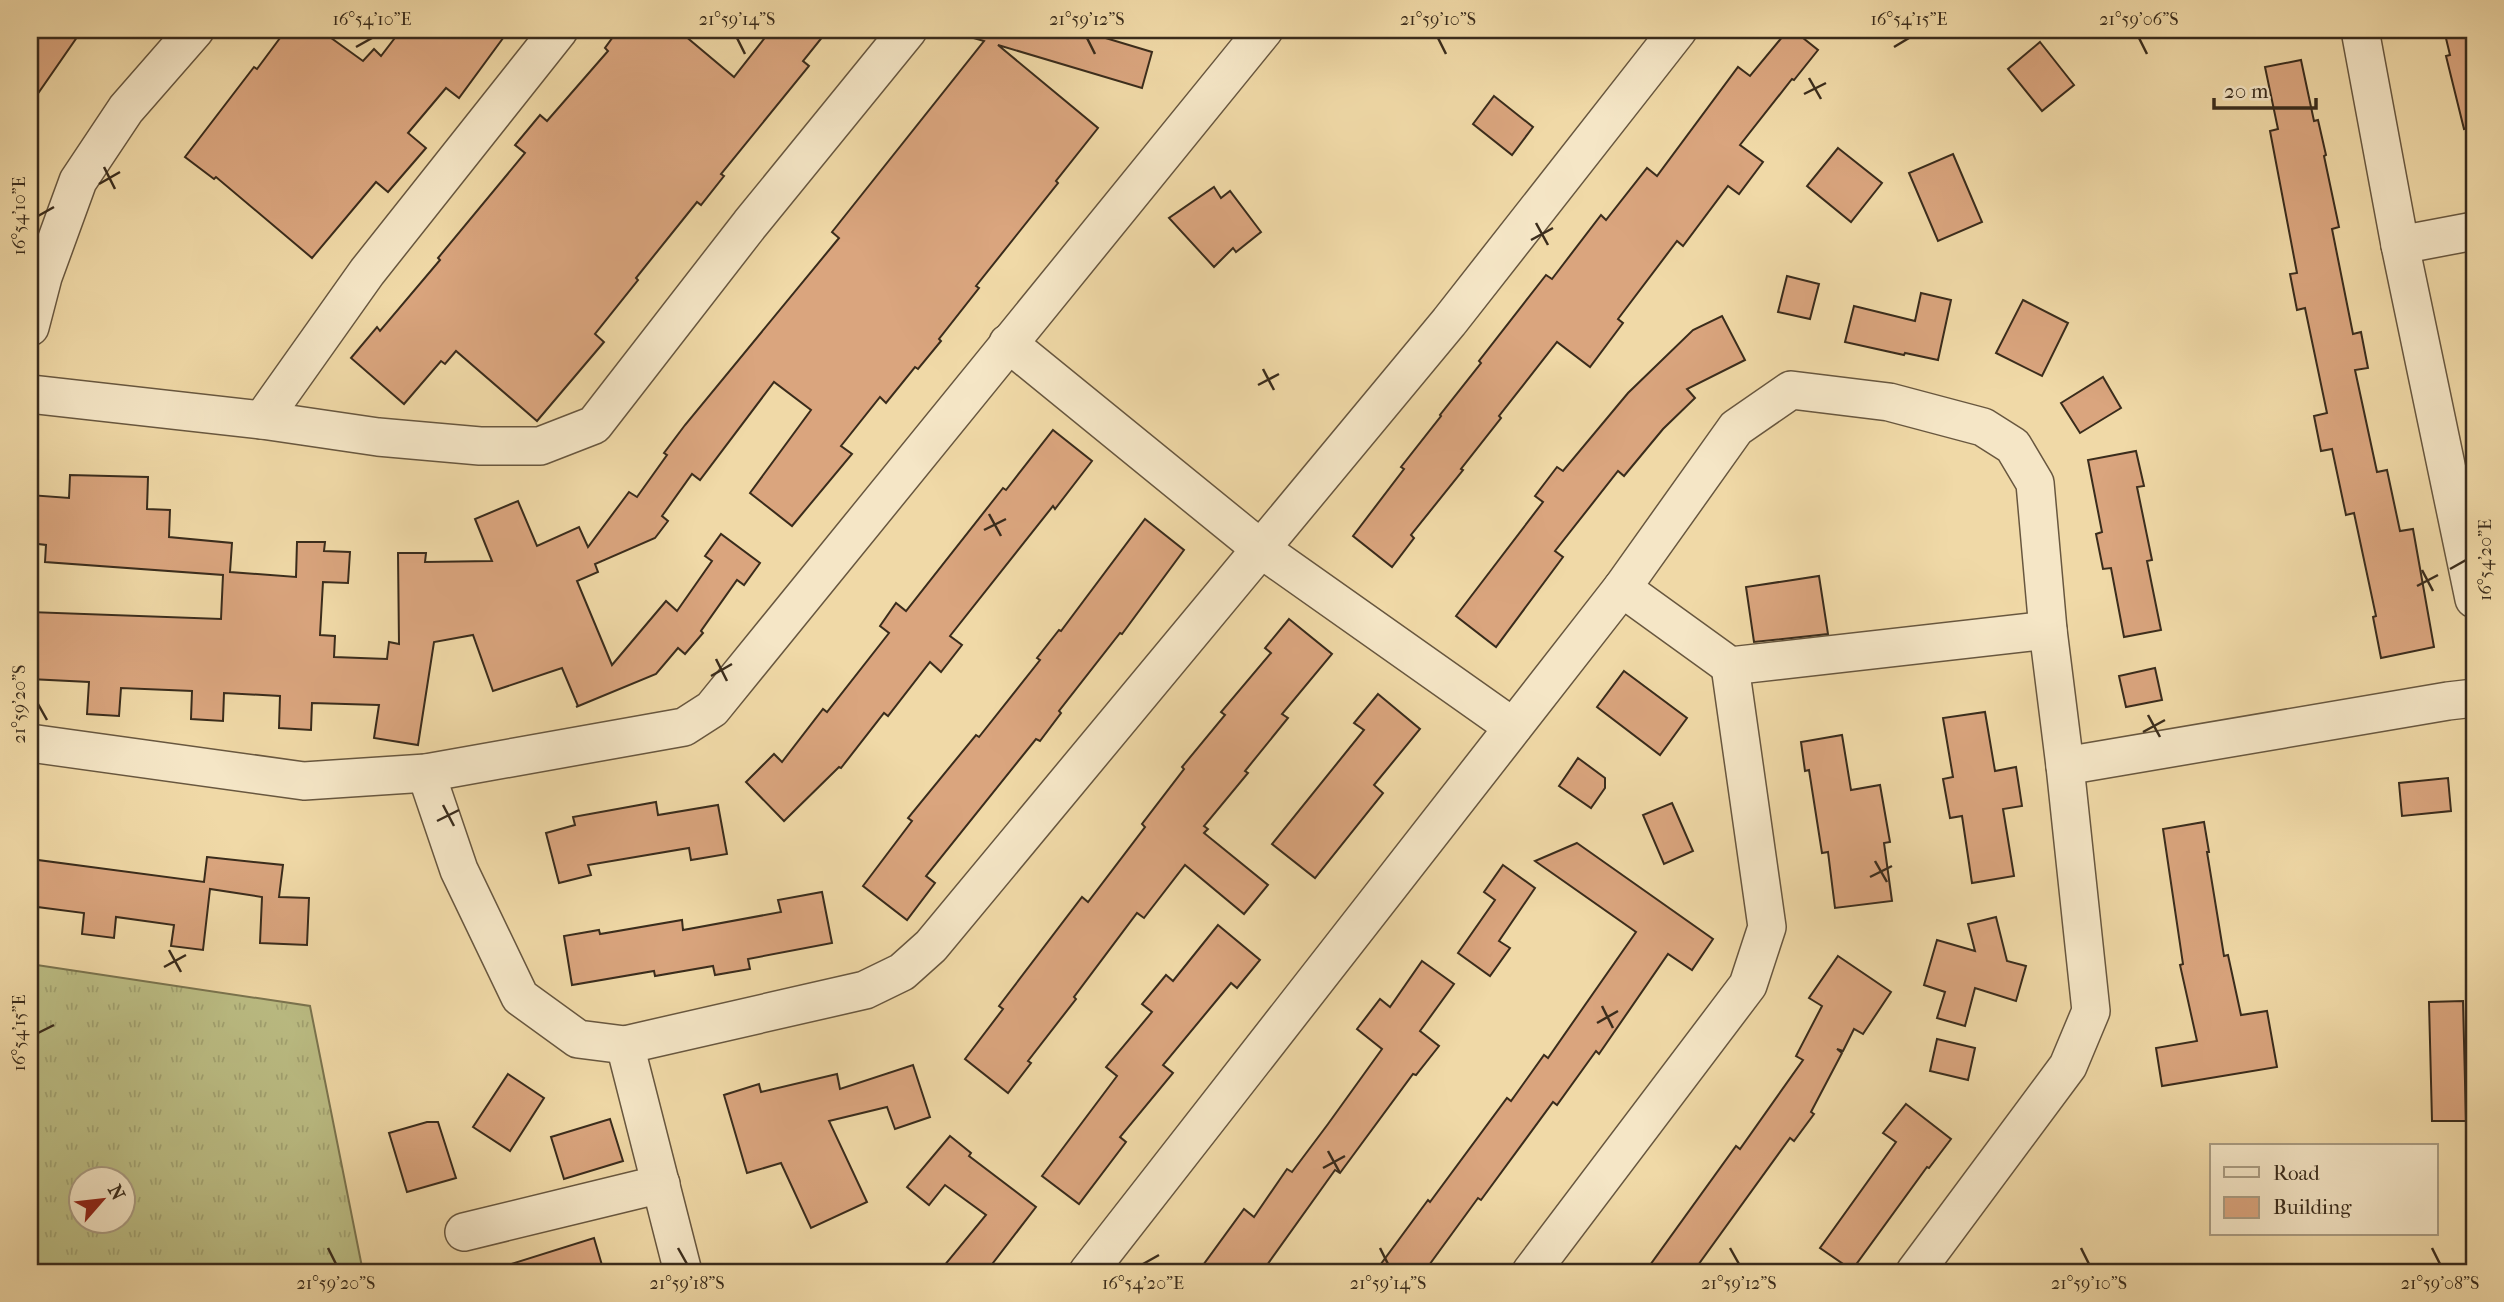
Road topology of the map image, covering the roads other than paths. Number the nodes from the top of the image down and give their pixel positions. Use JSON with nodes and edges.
{"nodes":[{"id":1,"x":559,"y":30,"type":"edge"},
{"id":2,"x":908,"y":30,"type":"edge"},
{"id":3,"x":1264,"y":30,"type":"edge"},
{"id":4,"x":1678,"y":30,"type":"edge"},
{"id":5,"x":2360,"y":30,"type":"edge"},
{"id":6,"x":186,"y":33,"type":"edge"},
{"id":7,"x":2474,"y":231,"type":"edge"},
{"id":8,"x":2400,"y":245,"type":"junction"},
{"id":9,"x":30,"y":327,"type":"edge"},
{"id":10,"x":1008,"y":343,"type":"junction"},
{"id":11,"x":30,"y":394,"type":"edge"},
{"id":12,"x":262,"y":420,"type":"junction"},
{"id":13,"x":1261,"y":549,"type":"junction"},
{"id":14,"x":1622,"y":588,"type":"junction"},
{"id":15,"x":2474,"y":599,"type":"edge"},
{"id":16,"x":2048,"y":630,"type":"junction"},
{"id":17,"x":1730,"y":666,"type":"junction"},
{"id":18,"x":2474,"y":698,"type":"edge"},
{"id":19,"x":1513,"y":727,"type":"junction"},
{"id":20,"x":30,"y":743,"type":"edge"},
{"id":21,"x":2066,"y":766,"type":"junction"},
{"id":22,"x":426,"y":773,"type":"junction"},
{"id":23,"x":625,"y":1045,"type":"junction"},
{"id":24,"x":661,"y":1184,"type":"junction"},
{"id":25,"x":464,"y":1232,"type":"dead end"},
{"id":26,"x":683,"y":1272,"type":"edge"},
{"id":27,"x":1088,"y":1272,"type":"edge"},
{"id":28,"x":1531,"y":1272,"type":"edge"},
{"id":29,"x":1915,"y":1272,"type":"edge"}],
"edges":[{"from":1,"to":12,"type":"street"},
{"from":2,"to":12,"type":"street"},
{"from":3,"to":10,"type":"street"},
{"from":4,"to":13,"type":"street"},
{"from":5,"to":8,"type":"street"},
{"from":6,"to":9,"type":"street"},
{"from":7,"to":8,"type":"street"},
{"from":8,"to":15,"type":"street"},
{"from":10,"to":13,"type":"street"},
{"from":10,"to":22,"type":"street"},
{"from":11,"to":12,"type":"street"},
{"from":13,"to":19,"type":"street"},
{"from":13,"to":23,"type":"street"},
{"from":14,"to":16,"type":"street"},
{"from":14,"to":17,"type":"street"},
{"from":14,"to":19,"type":"street"},
{"from":16,"to":17,"type":"street"},
{"from":16,"to":21,"type":"street"},
{"from":17,"to":28,"type":"street"},
{"from":18,"to":21,"type":"street"},
{"from":19,"to":27,"type":"street"},
{"from":20,"to":22,"type":"street"},
{"from":21,"to":29,"type":"street"},
{"from":22,"to":23,"type":"street"},
{"from":23,"to":24,"type":"street"},
{"from":24,"to":25,"type":"street"},
{"from":24,"to":26,"type":"street"}]}
